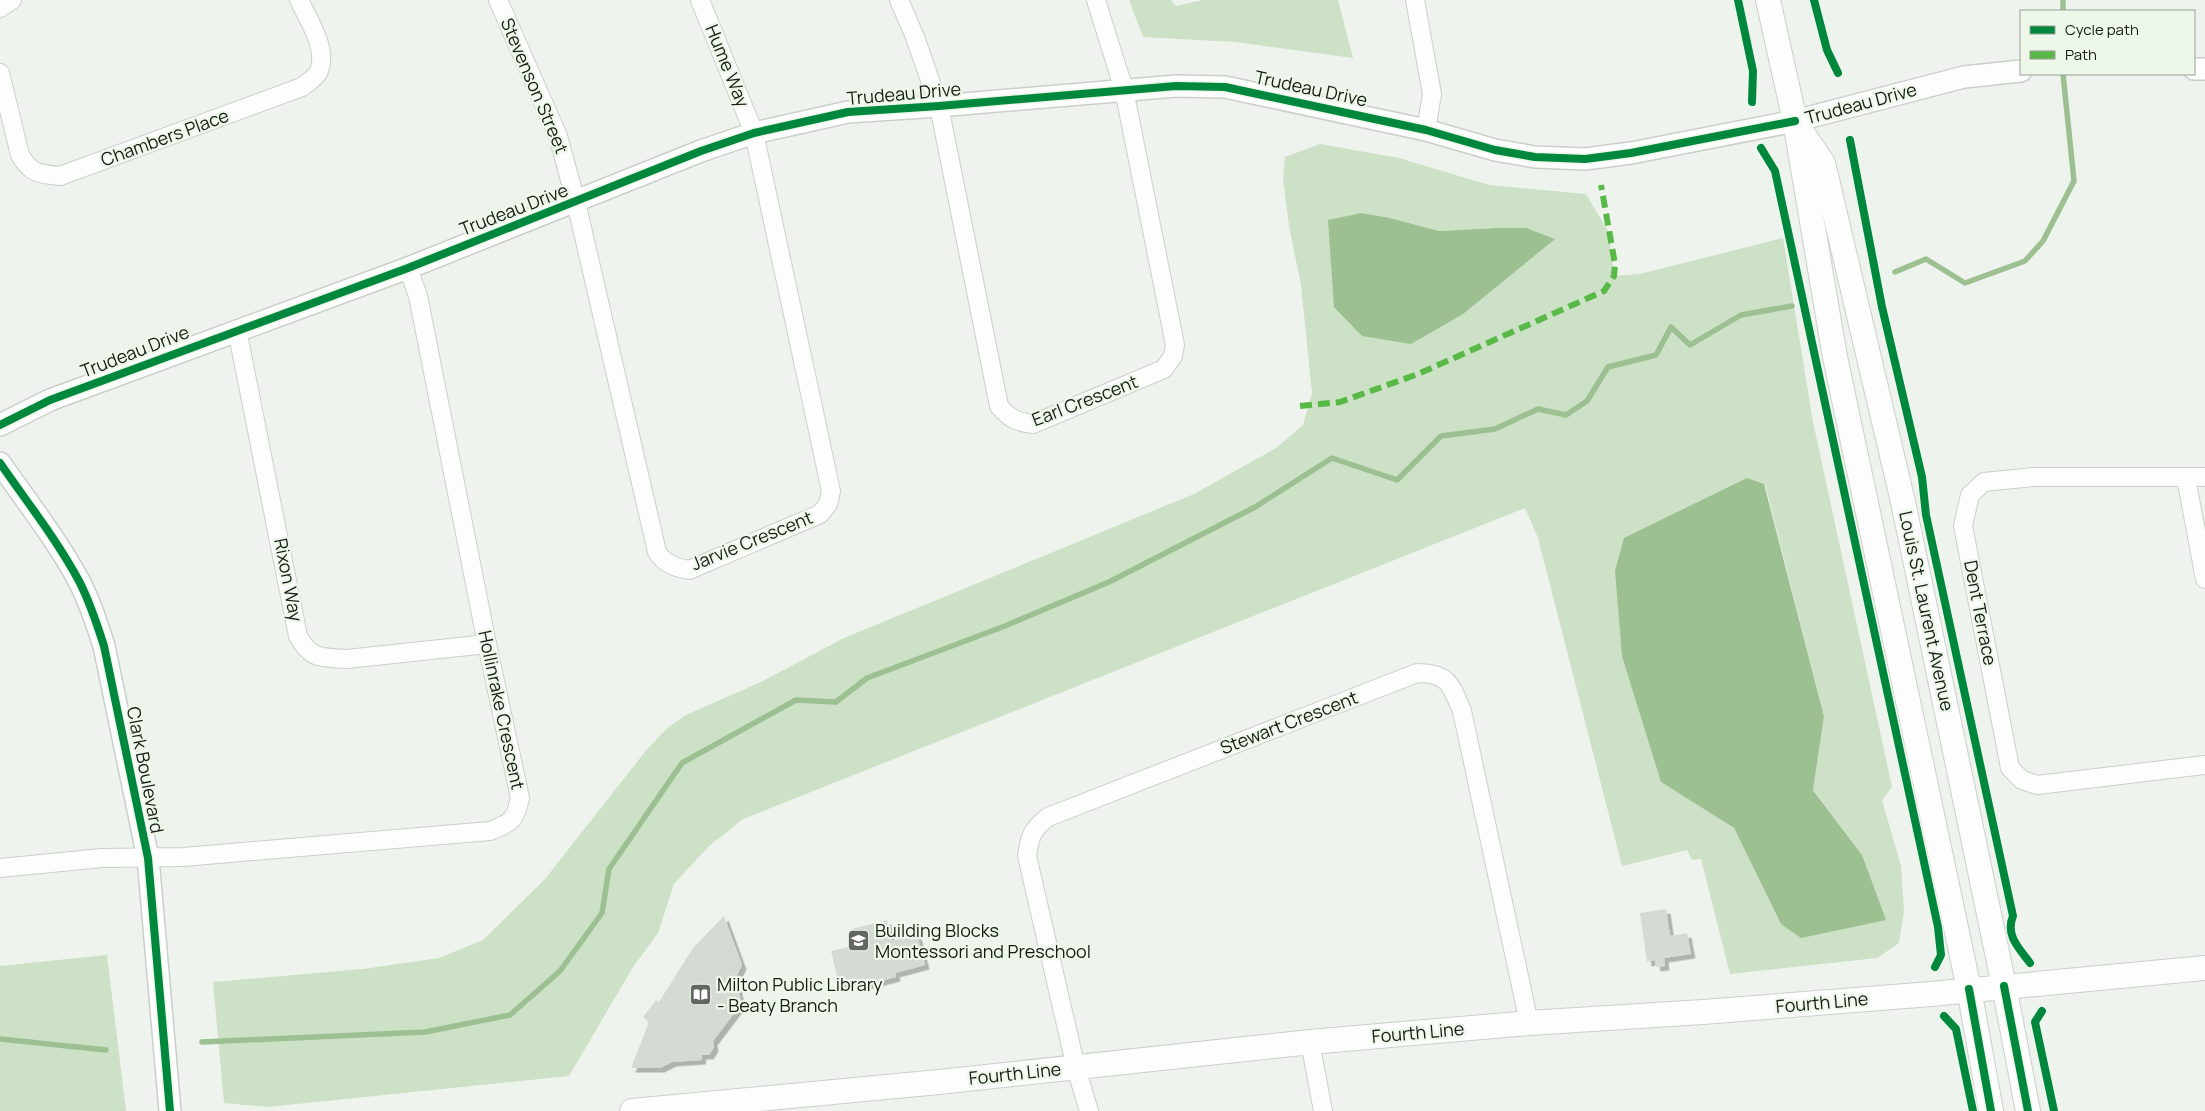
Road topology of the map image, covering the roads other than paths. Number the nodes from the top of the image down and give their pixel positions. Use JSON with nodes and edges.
{"nodes":[{"id":1,"x":12,"y":0,"type":"edge"},
{"id":2,"x":299,"y":0,"type":"edge"},
{"id":3,"x":498,"y":0,"type":"edge"},
{"id":4,"x":700,"y":0,"type":"edge"},
{"id":5,"x":899,"y":0,"type":"edge"},
{"id":6,"x":1096,"y":0,"type":"edge"},
{"id":7,"x":1415,"y":0,"type":"edge"},
{"id":8,"x":1768,"y":0,"type":"edge"},
{"id":9,"x":0,"y":8,"type":"edge"},
{"id":10,"x":2020,"y":71,"type":"edge"},
{"id":11,"x":0,"y":73,"type":"edge"},
{"id":12,"x":1124,"y":90,"type":"junction"},
{"id":13,"x":939,"y":106,"type":"junction"},
{"id":14,"x":1795,"y":121,"type":"junction"},
{"id":15,"x":1426,"y":130,"type":"junction"},
{"id":16,"x":754,"y":133,"type":"junction"},
{"id":17,"x":576,"y":202,"type":"junction"},
{"id":18,"x":408,"y":268,"type":"junction"},
{"id":19,"x":237,"y":330,"type":"junction"},
{"id":20,"x":0,"y":425,"type":"edge"},
{"id":21,"x":0,"y":463,"type":"edge"},
{"id":22,"x":2205,"y":477,"type":"edge"},
{"id":23,"x":2186,"y":478,"type":"junction"},
{"id":24,"x":2205,"y":579,"type":"edge"},
{"id":25,"x":487,"y":644,"type":"junction"},
{"id":26,"x":2205,"y":765,"type":"edge"},
{"id":27,"x":148,"y":858,"type":"junction"},
{"id":28,"x":0,"y":868,"type":"edge"},
{"id":29,"x":2205,"y":968,"type":"edge"},
{"id":30,"x":2004,"y":986,"type":"junction"},
{"id":31,"x":1969,"y":989,"type":"junction"},
{"id":32,"x":1529,"y":1023,"type":"junction"},
{"id":33,"x":1310,"y":1042,"type":"junction"},
{"id":34,"x":1076,"y":1068,"type":"junction"},
{"id":35,"x":733,"y":1107,"type":"edge"},
{"id":36,"x":170,"y":1111,"type":"edge"},
{"id":37,"x":632,"y":1111,"type":"edge"},
{"id":38,"x":1089,"y":1111,"type":"edge"},
{"id":39,"x":1323,"y":1111,"type":"edge"},
{"id":40,"x":1991,"y":1111,"type":"edge"},
{"id":41,"x":2028,"y":1111,"type":"edge"}],
"edges":[{"from":1,"to":9,"type":"street"},
{"from":2,"to":11,"type":"street","name":"Chambers Place"},
{"from":3,"to":17,"type":"street","name":"Stevenson Street"},
{"from":4,"to":16,"type":"street","name":"Hume Way"},
{"from":5,"to":13,"type":"street","name":"Earl Crescent"},
{"from":6,"to":12,"type":"street","name":"Earl Crescent"},
{"from":7,"to":15,"type":"street"},
{"from":8,"to":14,"type":"main road","name":"Louis St. Laurent Avenue"},
{"from":10,"to":14,"type":"street","name":"Trudeau Drive"},
{"from":12,"to":13,"type":"street","name":"Trudeau Drive"},
{"from":12,"to":13,"type":"street","name":"Earl Crescent"},
{"from":12,"to":15,"type":"street","name":"Trudeau Drive"},
{"from":13,"to":16,"type":"street","name":"Trudeau Drive"},
{"from":14,"to":15,"type":"street","name":"Trudeau Drive"},
{"from":14,"to":30,"type":"main road","name":"Louis St. Laurent Avenue"},
{"from":14,"to":31,"type":"main road","name":"Louis St. Laurent Avenue"},
{"from":16,"to":17,"type":"street","name":"Trudeau Drive"},
{"from":16,"to":17,"type":"street","name":"Jarvie Crescent"},
{"from":17,"to":18,"type":"street","name":"Trudeau Drive"},
{"from":18,"to":19,"type":"street","name":"Trudeau Drive"},
{"from":18,"to":25,"type":"street","name":"Hollinrake Crescent"},
{"from":19,"to":20,"type":"street","name":"Trudeau Drive"},
{"from":19,"to":25,"type":"street","name":"Rixon Way"},
{"from":21,"to":27,"type":"street","name":"Clark Boulevard"},
{"from":22,"to":23,"type":"street","name":"Dent Terrace"},
{"from":23,"to":24,"type":"street"},
{"from":23,"to":26,"type":"street","name":"Dent Terrace"},
{"from":25,"to":27,"type":"street","name":"Hollinrake Crescent"},
{"from":27,"to":28,"type":"street","name":"Hollinrake Crescent"},
{"from":27,"to":36,"type":"street","name":"Clark Boulevard"},
{"from":29,"to":30,"type":"main road","name":"Fourth Line"},
{"from":30,"to":31,"type":"main road","name":"Fourth Line"},
{"from":30,"to":41,"type":"main road","name":"Louis St. Laurent Avenue"},
{"from":31,"to":32,"type":"main road","name":"Fourth Line"},
{"from":31,"to":40,"type":"main road","name":"Louis St. Laurent Avenue"},
{"from":32,"to":33,"type":"main road","name":"Fourth Line"},
{"from":32,"to":34,"type":"street","name":"Stewart Crescent"},
{"from":33,"to":34,"type":"main road","name":"Fourth Line"},
{"from":33,"to":39,"type":"street"},
{"from":34,"to":35,"type":"main road","name":"Fourth Line"},
{"from":34,"to":38,"type":"street"},
{"from":35,"to":37,"type":"main road","name":"Fourth Line"}]}
